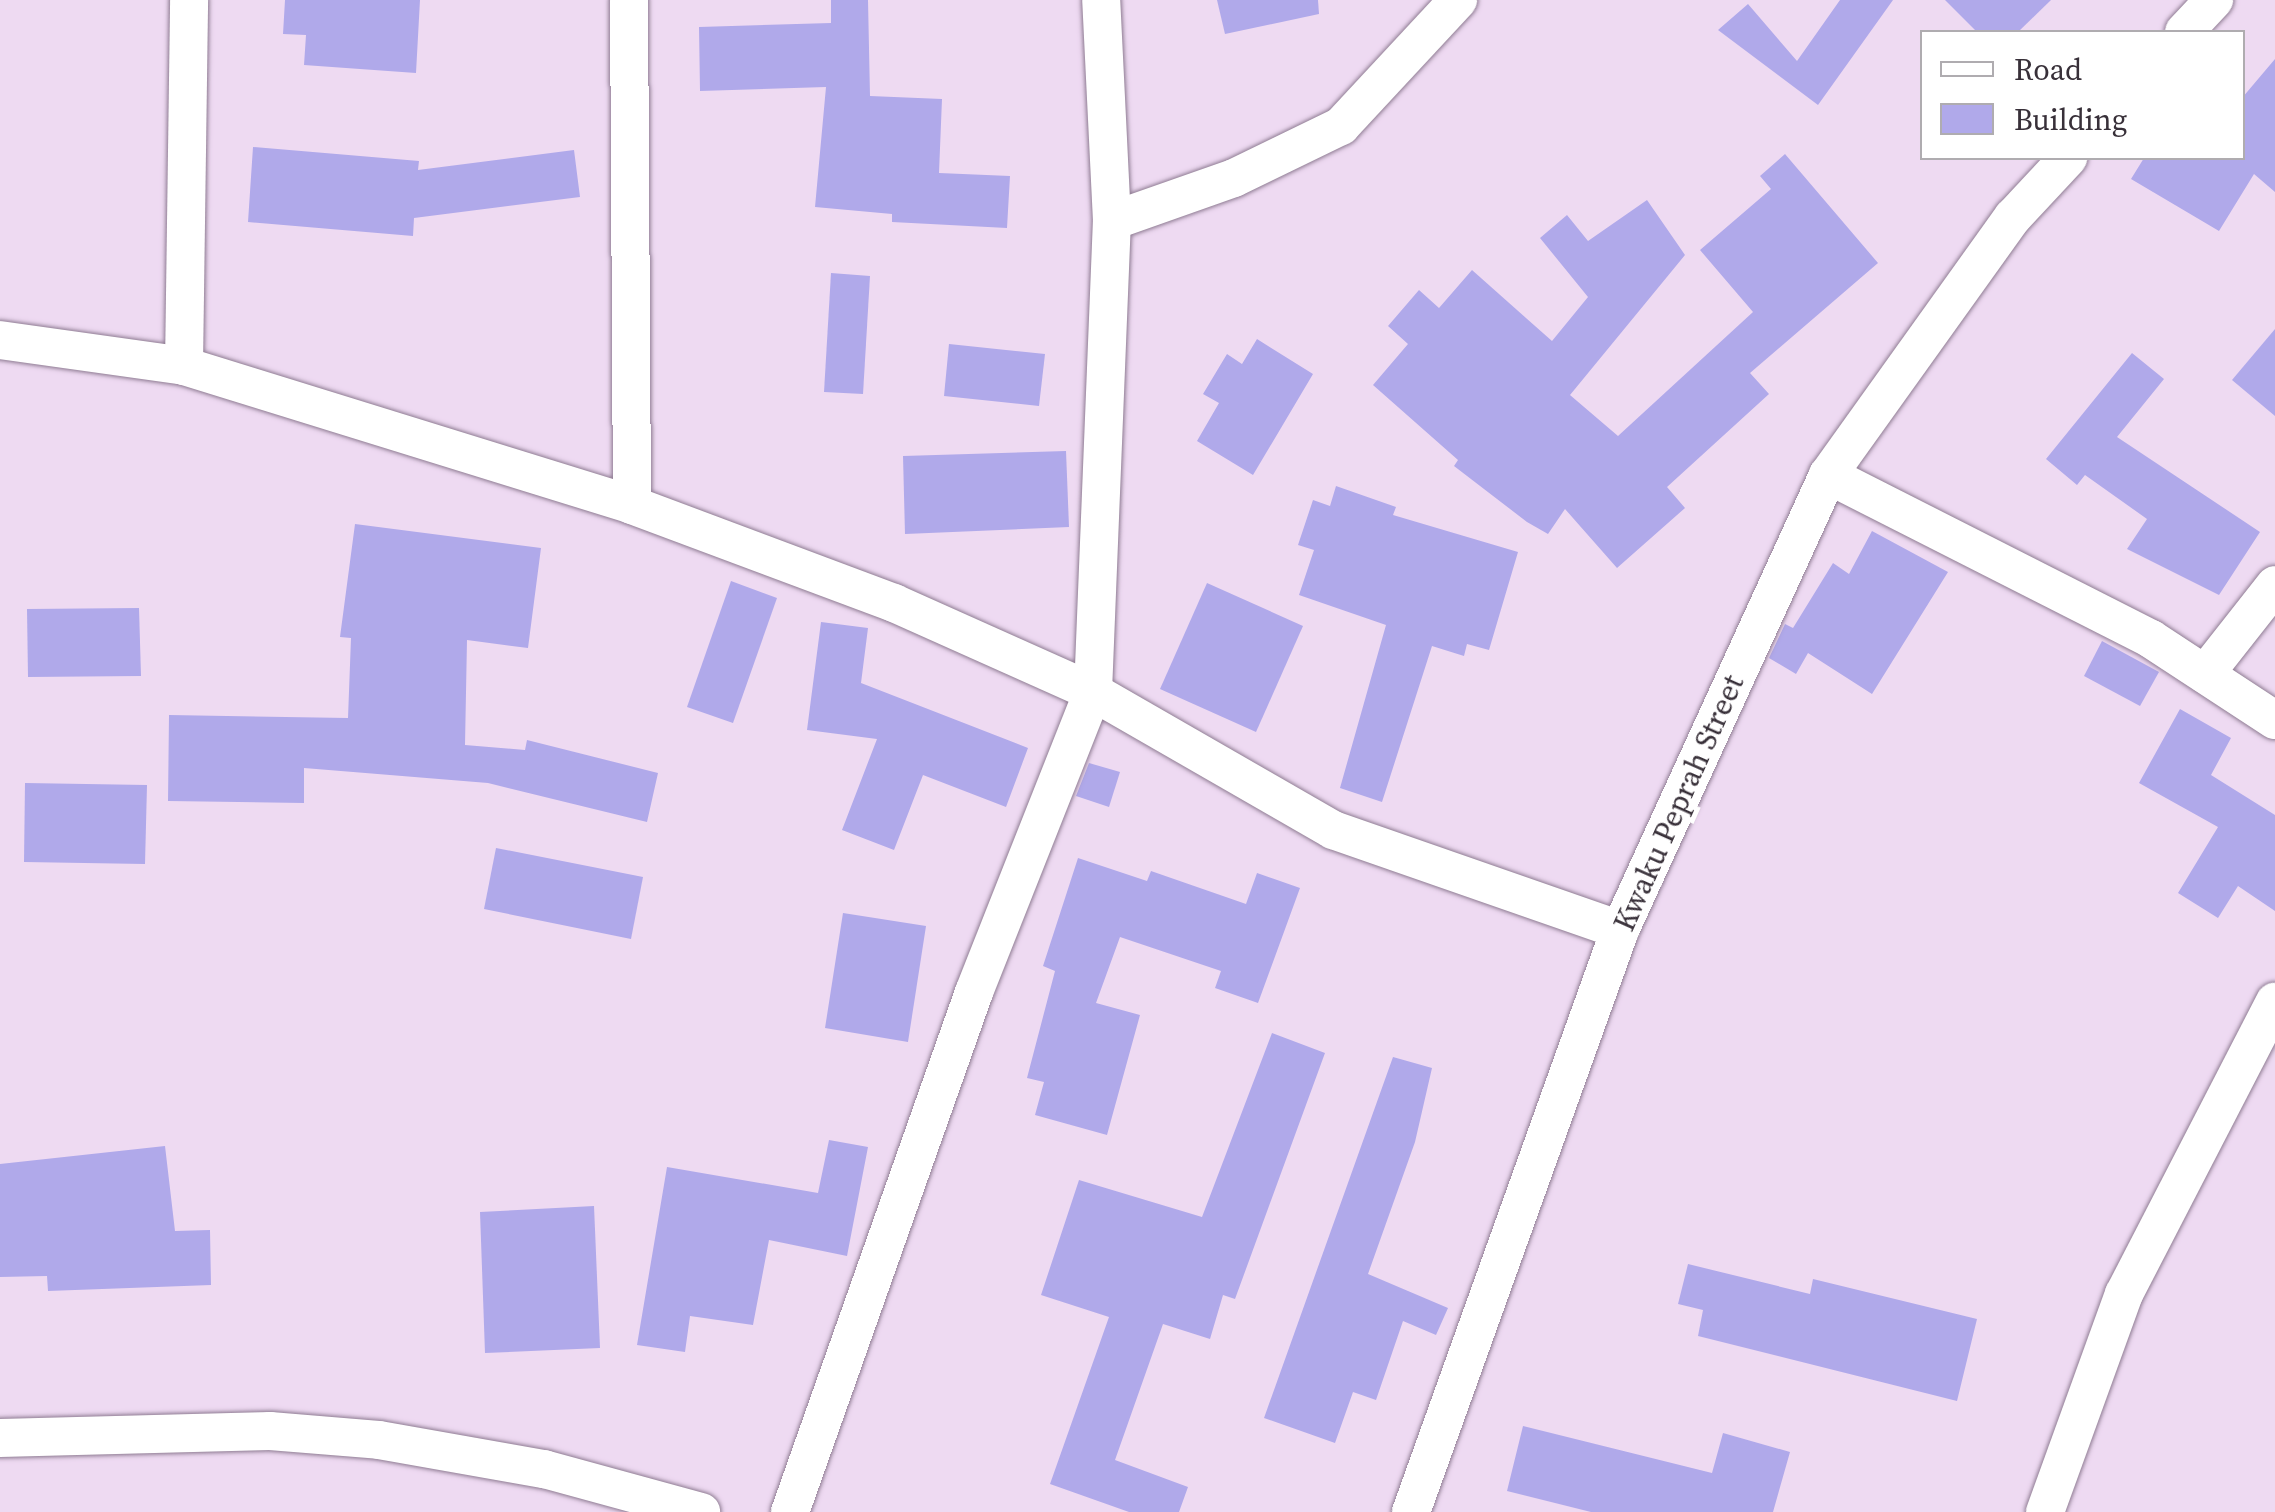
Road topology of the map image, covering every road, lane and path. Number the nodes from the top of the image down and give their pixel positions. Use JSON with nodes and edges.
{"nodes":[{"id":1,"x":190,"y":0,"type":"edge"},
{"id":2,"x":629,"y":0,"type":"edge"},
{"id":3,"x":1102,"y":0,"type":"edge"},
{"id":4,"x":1458,"y":0,"type":"edge"},
{"id":5,"x":2214,"y":0,"type":"edge"},
{"id":6,"x":2186,"y":30,"type":"edge"},
{"id":7,"x":2066,"y":160,"type":"edge"},
{"id":8,"x":1112,"y":221,"type":"junction"},
{"id":9,"x":0,"y":340,"type":"edge"},
{"id":10,"x":184,"y":366,"type":"junction"},
{"id":11,"x":1828,"y":474,"type":"junction"},
{"id":12,"x":632,"y":505,"type":"junction"},
{"id":13,"x":2275,"y":585,"type":"edge"},
{"id":14,"x":2205,"y":674,"type":"junction"},
{"id":15,"x":1093,"y":692,"type":"junction"},
{"id":16,"x":2275,"y":720,"type":"edge"},
{"id":17,"x":1620,"y":930,"type":"junction"},
{"id":18,"x":2275,"y":1002,"type":"edge"},
{"id":19,"x":0,"y":1438,"type":"edge"},
{"id":20,"x":701,"y":1512,"type":"edge"},
{"id":21,"x":790,"y":1512,"type":"edge"},
{"id":22,"x":1411,"y":1512,"type":"edge"},
{"id":23,"x":2045,"y":1512,"type":"edge"}],
"edges":[{"from":1,"to":10,"type":"street"},
{"from":2,"to":12,"type":"street"},
{"from":3,"to":8,"type":"street"},
{"from":4,"to":8,"type":"street"},
{"from":5,"to":6,"type":"street"},
{"from":7,"to":11,"type":"street","name":"Kwaku Peprah Street"},
{"from":8,"to":15,"type":"street"},
{"from":9,"to":10,"type":"street"},
{"from":10,"to":12,"type":"street"},
{"from":11,"to":14,"type":"street"},
{"from":11,"to":17,"type":"street","name":"Kwaku Peprah Street"},
{"from":12,"to":15,"type":"street"},
{"from":13,"to":14,"type":"street"},
{"from":14,"to":16,"type":"street"},
{"from":15,"to":17,"type":"street"},
{"from":15,"to":21,"type":"street"},
{"from":17,"to":22,"type":"street","name":"Kwaku Peprah Street"},
{"from":18,"to":23,"type":"street"},
{"from":19,"to":20,"type":"street"}]}
